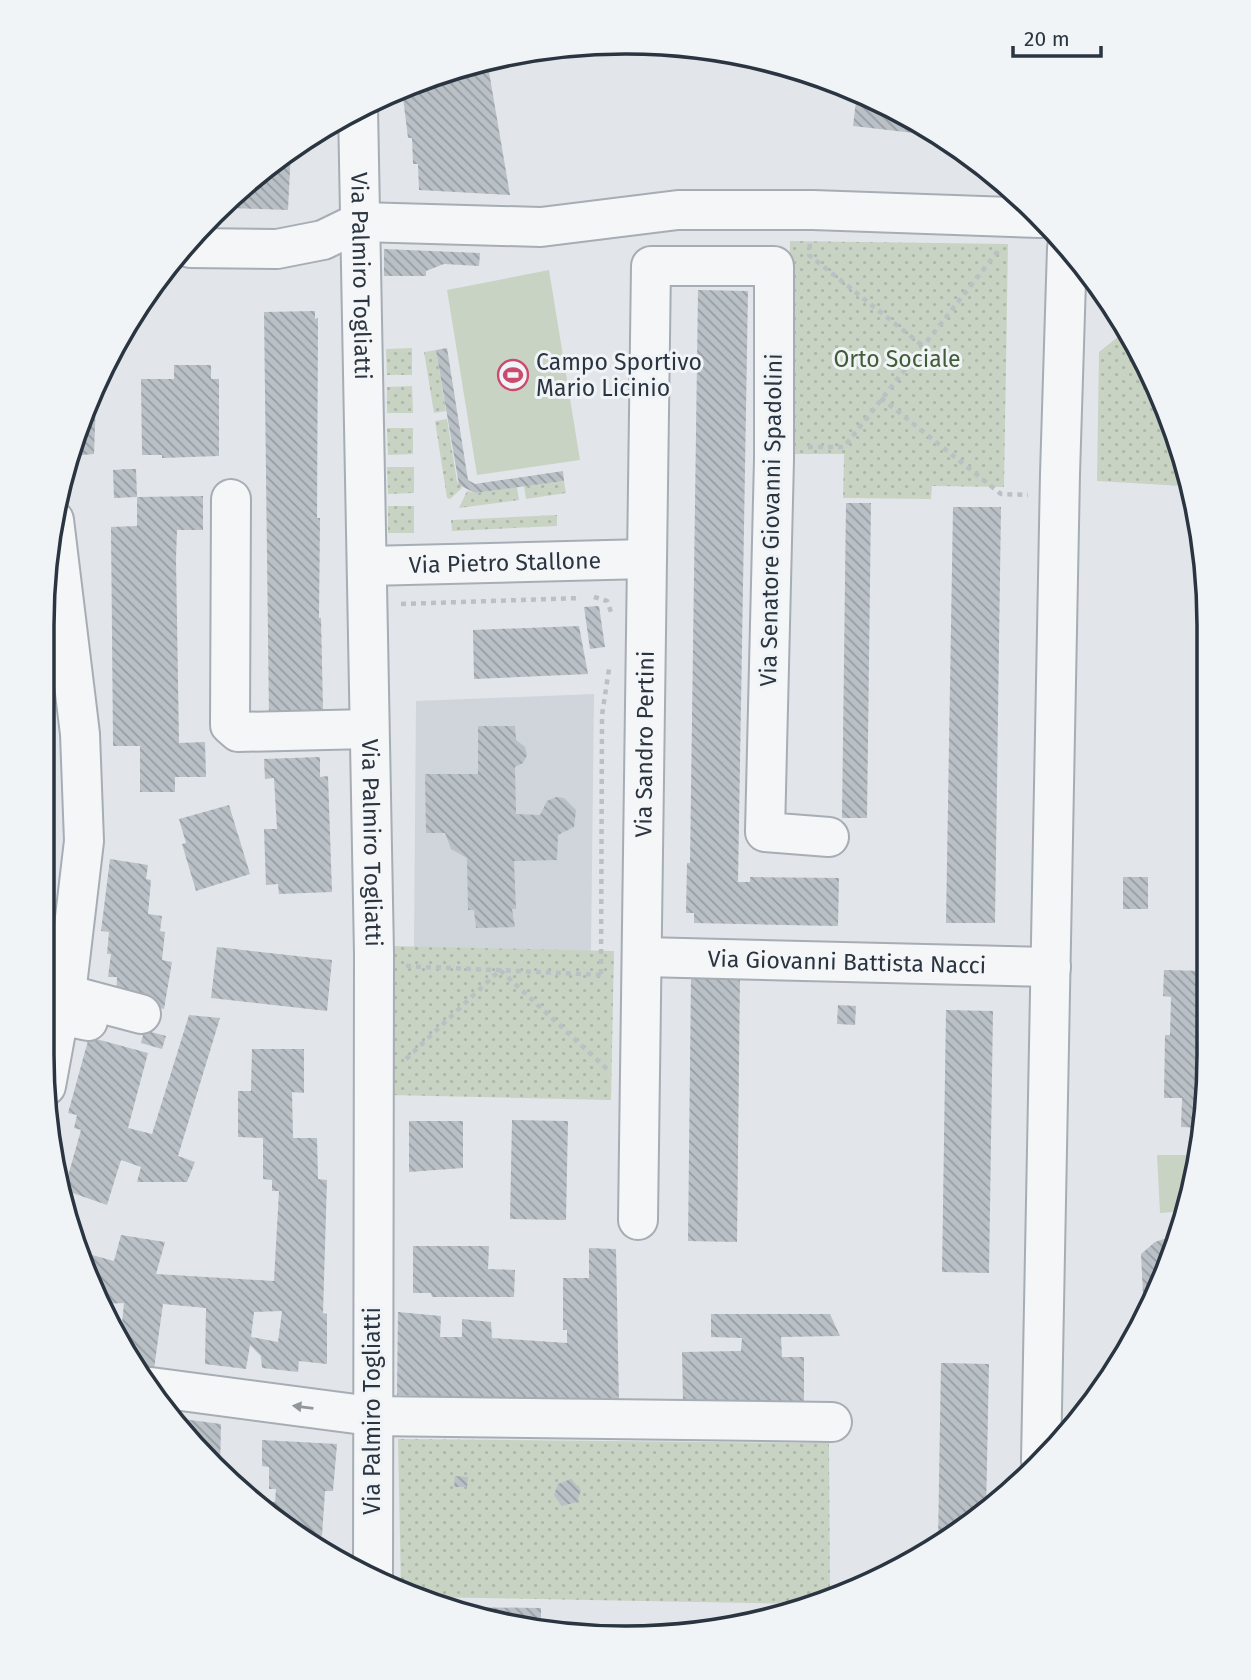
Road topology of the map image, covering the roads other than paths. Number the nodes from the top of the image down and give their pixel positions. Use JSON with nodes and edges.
{"nodes":[{"id":1,"x":358,"y":121,"type":"edge"},
{"id":2,"x":1025,"y":218,"type":"edge"},
{"id":3,"x":360,"y":222,"type":"junction"},
{"id":4,"x":197,"y":248,"type":"edge"},
{"id":5,"x":1067,"y":263,"type":"edge"},
{"id":6,"x":651,"y":266,"type":"joint"},
{"id":7,"x":231,"y":499,"type":"dead end"},
{"id":8,"x":58,"y":556,"type":"edge"},
{"id":9,"x":646,"y":559,"type":"junction"},
{"id":10,"x":367,"y":566,"type":"junction"},
{"id":11,"x":369,"y":729,"type":"junction"},
{"id":12,"x":829,"y":837,"type":"dead end"},
{"id":13,"x":643,"y":967,"type":"junction"},
{"id":14,"x":1051,"y":967,"type":"junction"},
{"id":15,"x":141,"y":1014,"type":"dead end"},
{"id":16,"x":88,"y":1021,"type":"dead end"},
{"id":17,"x":54,"y":1045,"type":"edge"},
{"id":18,"x":638,"y":1220,"type":"dead end"},
{"id":19,"x":163,"y":1389,"type":"edge"},
{"id":20,"x":371,"y":1416,"type":"junction"},
{"id":21,"x":832,"y":1422,"type":"dead end"},
{"id":22,"x":1041,"y":1445,"type":"edge"},
{"id":23,"x":367,"y":1564,"type":"edge"}],
"edges":[{"from":1,"to":3,"type":"street","name":"Via Palmiro Togliatti"},
{"from":2,"to":3,"type":"street"},
{"from":3,"to":4,"type":"street"},
{"from":3,"to":10,"type":"street","name":"Via Palmiro Togliatti"},
{"from":5,"to":14,"type":"street"},
{"from":6,"to":9,"type":"street","name":"Via Sandro Pertini"},
{"from":6,"to":12,"type":"street","name":"Via Senatore Giovanni Spadolini"},
{"from":7,"to":11,"type":"street"},
{"from":8,"to":15,"type":"street"},
{"from":9,"to":10,"type":"street","name":"Via Pietro Stallone"},
{"from":9,"to":13,"type":"street","name":"Via Sandro Pertini"},
{"from":10,"to":11,"type":"street","name":"Via Palmiro Togliatti"},
{"from":11,"to":20,"type":"street","name":"Via Palmiro Togliatti"},
{"from":13,"to":14,"type":"street","name":"Via Giovanni Battista Nacci"},
{"from":13,"to":18,"type":"street","name":"Via Sandro Pertini"},
{"from":14,"to":22,"type":"street"},
{"from":16,"to":17,"type":"street"},
{"from":20,"to":19,"type":"street","one_way":true},
{"from":20,"to":21,"type":"street"},
{"from":20,"to":23,"type":"street","name":"Via Palmiro Togliatti"}]}
